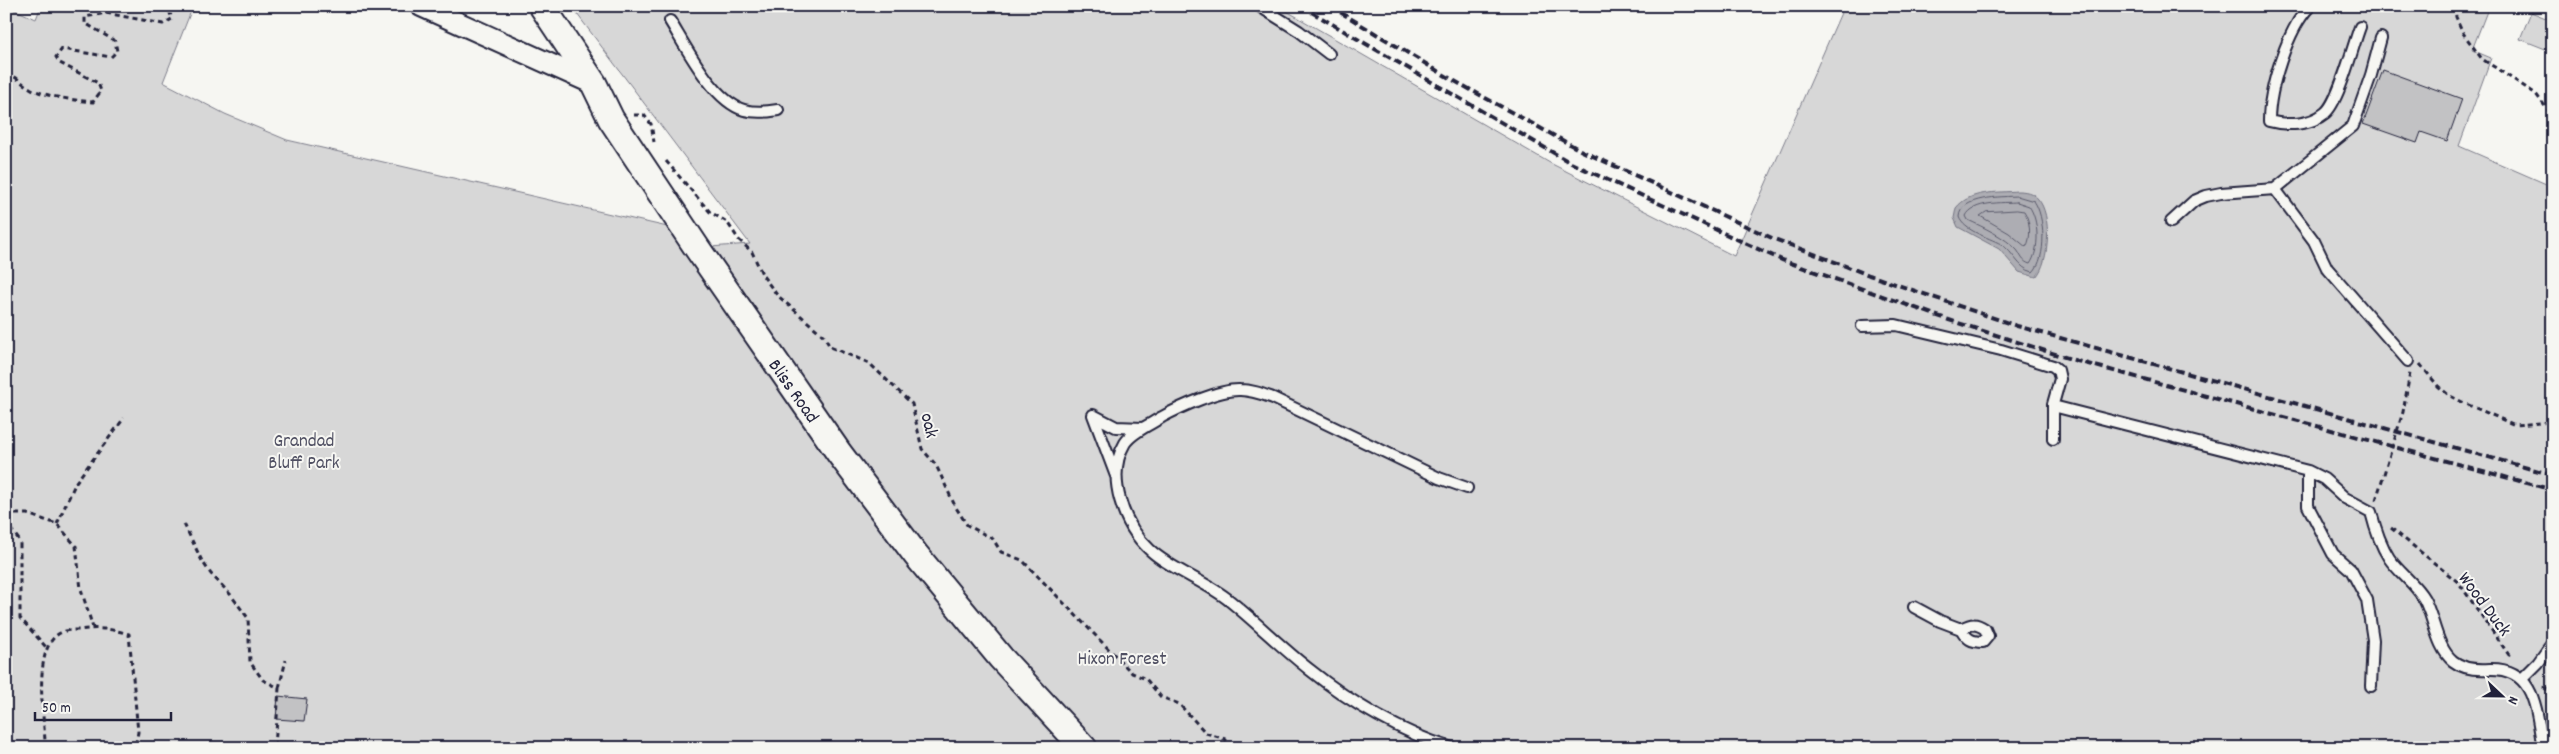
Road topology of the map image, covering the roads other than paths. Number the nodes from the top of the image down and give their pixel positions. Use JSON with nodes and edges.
{"nodes":[{"id":1,"x":421,"y":6,"type":"edge"},
{"id":2,"x":542,"y":6,"type":"edge"},
{"id":3,"x":1259,"y":6,"type":"edge"},
{"id":4,"x":2310,"y":6,"type":"edge"},
{"id":5,"x":670,"y":22,"type":"dead end"},
{"id":6,"x":2360,"y":27,"type":"dead end"},
{"id":7,"x":2381,"y":38,"type":"dead end"},
{"id":8,"x":1329,"y":54,"type":"dead end"},
{"id":9,"x":594,"y":84,"type":"junction"},
{"id":10,"x":778,"y":110,"type":"dead end"},
{"id":11,"x":2275,"y":190,"type":"junction"},
{"id":12,"x":2171,"y":222,"type":"dead end"},
{"id":13,"x":1862,"y":326,"type":"dead end"},
{"id":14,"x":2408,"y":360,"type":"road end"},
{"id":15,"x":2053,"y":406,"type":"junction"},
{"id":16,"x":1143,"y":428,"type":"junction"},
{"id":17,"x":2053,"y":439,"type":"dead end"},
{"id":18,"x":2308,"y":471,"type":"junction"},
{"id":19,"x":1117,"y":479,"type":"junction"},
{"id":20,"x":1466,"y":488,"type":"dead end"},
{"id":21,"x":1914,"y":606,"type":"dead end"},
{"id":22,"x":1962,"y":629,"type":"dead end"},
{"id":23,"x":2553,"y":642,"type":"edge"},
{"id":24,"x":2524,"y":676,"type":"junction"},
{"id":25,"x":2371,"y":686,"type":"dead end"},
{"id":26,"x":1084,"y":748,"type":"edge"},
{"id":27,"x":1452,"y":748,"type":"edge"},
{"id":28,"x":2542,"y":748,"type":"edge"}],
"edges":[{"from":1,"to":9,"type":"street"},
{"from":2,"to":9,"type":"street","name":"Bliss Road"},
{"from":3,"to":8,"type":"lane"},
{"from":4,"to":6,"type":"lane"},
{"from":5,"to":10,"type":"lane"},
{"from":7,"to":11,"type":"lane"},
{"from":9,"to":26,"type":"street","name":"Bliss Road"},
{"from":11,"to":12,"type":"lane"},
{"from":11,"to":14,"type":"lane"},
{"from":13,"to":15,"type":"lane"},
{"from":15,"to":17,"type":"lane"},
{"from":15,"to":18,"type":"lane"},
{"from":16,"to":19,"type":"lane"},
{"from":16,"to":19,"type":"lane"},
{"from":16,"to":20,"type":"lane"},
{"from":18,"to":24,"type":"lane"},
{"from":18,"to":25,"type":"lane"},
{"from":19,"to":27,"type":"lane"},
{"from":21,"to":22,"type":"lane"},
{"from":23,"to":24,"type":"lane"},
{"from":24,"to":28,"type":"lane"}]}
